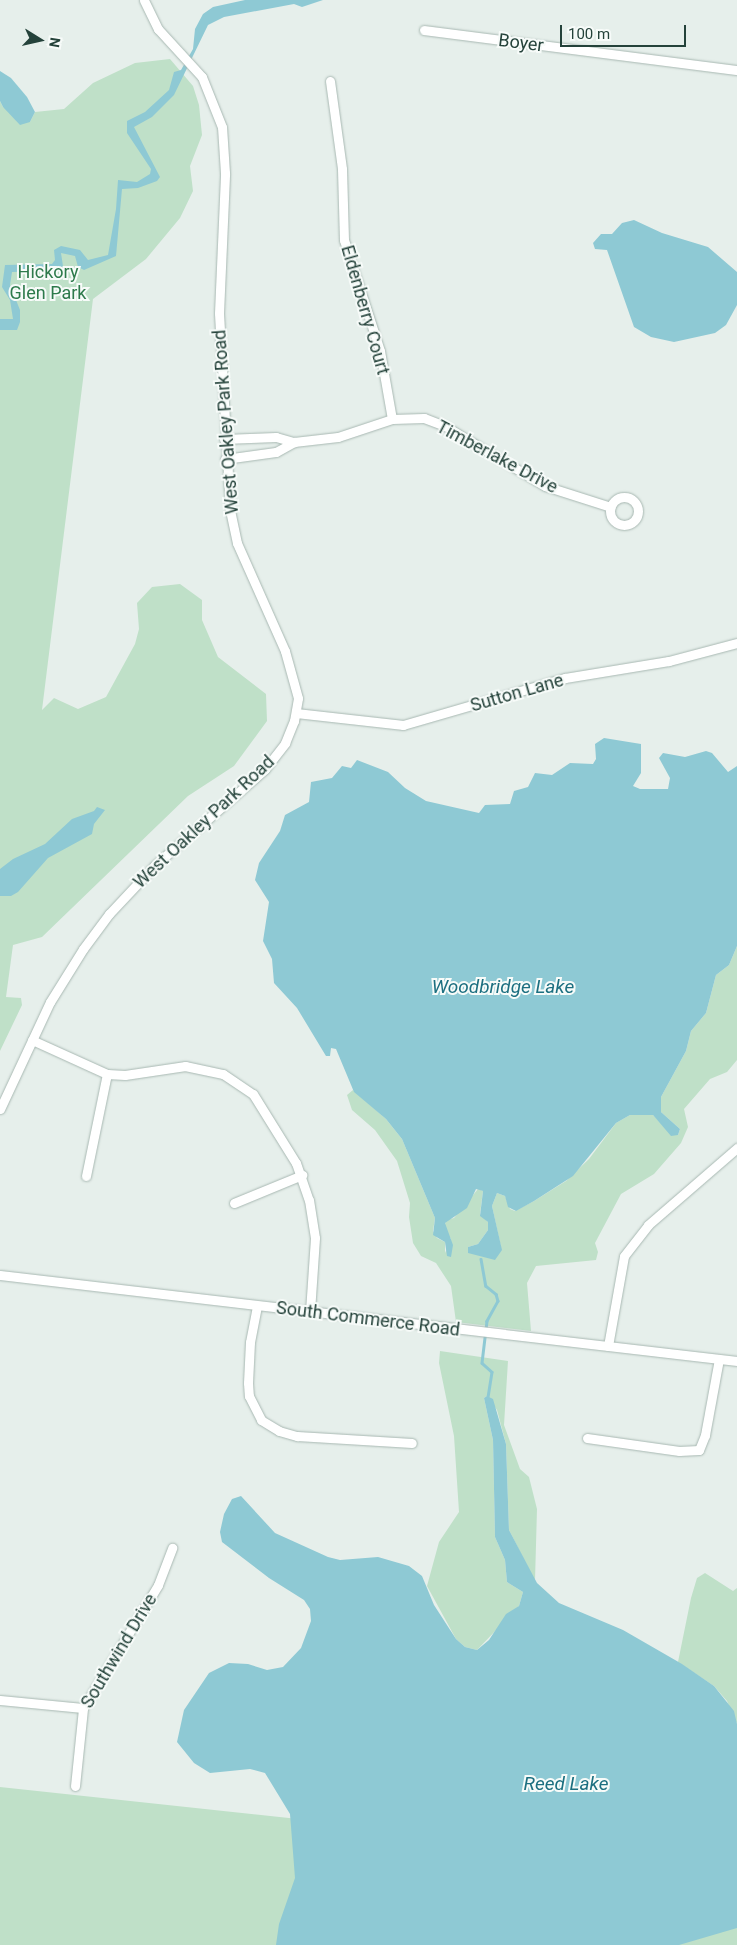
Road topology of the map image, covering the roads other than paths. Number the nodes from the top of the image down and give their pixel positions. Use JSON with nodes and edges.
{"nodes":[{"id":1,"x":144,"y":0,"type":"edge"},
{"id":2,"x":424,"y":30,"type":"dead end"},
{"id":3,"x":737,"y":70,"type":"edge"},
{"id":4,"x":330,"y":81,"type":"dead end"},
{"id":5,"x":392,"y":419,"type":"junction"},
{"id":6,"x":224,"y":439,"type":"junction"},
{"id":7,"x":294,"y":442,"type":"junction"},
{"id":8,"x":225,"y":459,"type":"junction"},
{"id":9,"x":611,"y":507,"type":"dead end"},
{"id":10,"x":737,"y":643,"type":"edge"},
{"id":11,"x":296,"y":713,"type":"junction"},
{"id":12,"x":32,"y":1040,"type":"junction"},
{"id":13,"x":107,"y":1074,"type":"junction"},
{"id":14,"x":0,"y":1109,"type":"edge"},
{"id":15,"x":737,"y":1148,"type":"edge"},
{"id":16,"x":86,"y":1176,"type":"dead end"},
{"id":17,"x":302,"y":1176,"type":"junction"},
{"id":18,"x":234,"y":1203,"type":"dead end"},
{"id":19,"x":0,"y":1275,"type":"edge"},
{"id":20,"x":257,"y":1306,"type":"junction"},
{"id":21,"x":310,"y":1312,"type":"junction"},
{"id":22,"x":608,"y":1346,"type":"junction"},
{"id":23,"x":718,"y":1359,"type":"junction"},
{"id":24,"x":737,"y":1361,"type":"edge"},
{"id":25,"x":587,"y":1438,"type":"dead end"},
{"id":26,"x":412,"y":1443,"type":"dead end"},
{"id":27,"x":172,"y":1548,"type":"dead end"},
{"id":28,"x":0,"y":1700,"type":"edge"},
{"id":29,"x":83,"y":1708,"type":"junction"},
{"id":30,"x":75,"y":1786,"type":"dead end"}],
"edges":[{"from":1,"to":6,"type":"street","name":"West Oakley Park Road"},
{"from":2,"to":3,"type":"street","name":"Boyer"},
{"from":4,"to":5,"type":"street","name":"Eldenberry Court"},
{"from":5,"to":7,"type":"street","name":"Timberlake Drive"},
{"from":5,"to":9,"type":"street","name":"Timberlake Drive"},
{"from":6,"to":7,"type":"street","name":"Timberlake Drive"},
{"from":6,"to":8,"type":"street","name":"West Oakley Park Road"},
{"from":7,"to":8,"type":"street","name":"Timberlake Drive"},
{"from":8,"to":11,"type":"street","name":"West Oakley Park Road"},
{"from":10,"to":11,"type":"street","name":"Sutton Lane"},
{"from":11,"to":12,"type":"street","name":"West Oakley Park Road"},
{"from":12,"to":13,"type":"street"},
{"from":12,"to":14,"type":"street","name":"West Oakley Park Road"},
{"from":13,"to":16,"type":"street"},
{"from":13,"to":17,"type":"street"},
{"from":15,"to":22,"type":"street"},
{"from":17,"to":18,"type":"street"},
{"from":17,"to":21,"type":"street"},
{"from":19,"to":20,"type":"street","name":"South Commerce Road"},
{"from":20,"to":21,"type":"street","name":"South Commerce Road"},
{"from":20,"to":26,"type":"street"},
{"from":21,"to":22,"type":"street","name":"South Commerce Road"},
{"from":22,"to":23,"type":"street","name":"South Commerce Road"},
{"from":23,"to":24,"type":"street","name":"South Commerce Road"},
{"from":23,"to":25,"type":"street"},
{"from":27,"to":29,"type":"street","name":"Southwind Drive"},
{"from":28,"to":29,"type":"street"},
{"from":29,"to":30,"type":"street","name":"Southwind Drive"}]}
